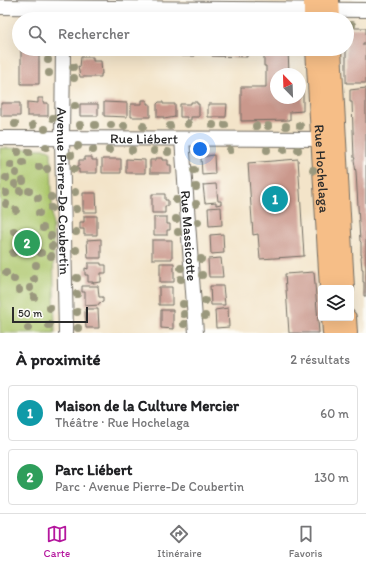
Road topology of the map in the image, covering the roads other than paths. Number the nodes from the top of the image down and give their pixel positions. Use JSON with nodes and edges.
{"nodes":[{"id":1,"x":0,"y":7,"type":"edge"},
{"id":2,"x":63,"y":9,"type":"edge"},
{"id":3,"x":313,"y":9,"type":"edge"},
{"id":4,"x":331,"y":9,"type":"edge"},
{"id":5,"x":366,"y":10,"type":"edge"},
{"id":6,"x":63,"y":56,"type":"edge"},
{"id":7,"x":316,"y":56,"type":"edge"},
{"id":8,"x":332,"y":56,"type":"edge"},
{"id":9,"x":0,"y":138,"type":"edge"},
{"id":10,"x":62,"y":138,"type":"junction"},
{"id":11,"x":182,"y":139,"type":"junction"},
{"id":12,"x":328,"y":139,"type":"junction"},
{"id":13,"x":329,"y":285,"type":"edge"},
{"id":14,"x":345,"y":285,"type":"edge"},
{"id":15,"x":331,"y":321,"type":"edge"},
{"id":16,"x":347,"y":321,"type":"edge"},
{"id":17,"x":66,"y":333,"type":"edge"},
{"id":18,"x":196,"y":333,"type":"edge"},
{"id":19,"x":332,"y":333,"type":"edge"},
{"id":20,"x":348,"y":333,"type":"edge"}],
"edges":[{"from":1,"to":2,"type":"street"},
{"from":2,"to":3,"type":"street"},
{"from":3,"to":4,"type":"street"},
{"from":4,"to":5,"type":"street"},
{"from":6,"to":10,"type":"street","name":"Avenue Pierre-De Coubertin"},
{"from":7,"to":12,"type":"main road","name":"Rue Hochelaga"},
{"from":8,"to":12,"type":"main road","name":"Rue Hochelaga"},
{"from":9,"to":10,"type":"street","name":"Rue Liébert"},
{"from":10,"to":11,"type":"street","name":"Rue Liébert"},
{"from":10,"to":17,"type":"street","name":"Avenue Pierre-De Coubertin"},
{"from":11,"to":12,"type":"street","name":"Rue Liébert"},
{"from":11,"to":18,"type":"street","name":"Rue Massicotte"},
{"from":12,"to":13,"type":"main road","name":"Rue Hochelaga"},
{"from":12,"to":14,"type":"main road","name":"Rue Hochelaga"},
{"from":15,"to":19,"type":"main road"},
{"from":16,"to":20,"type":"main road"}]}
